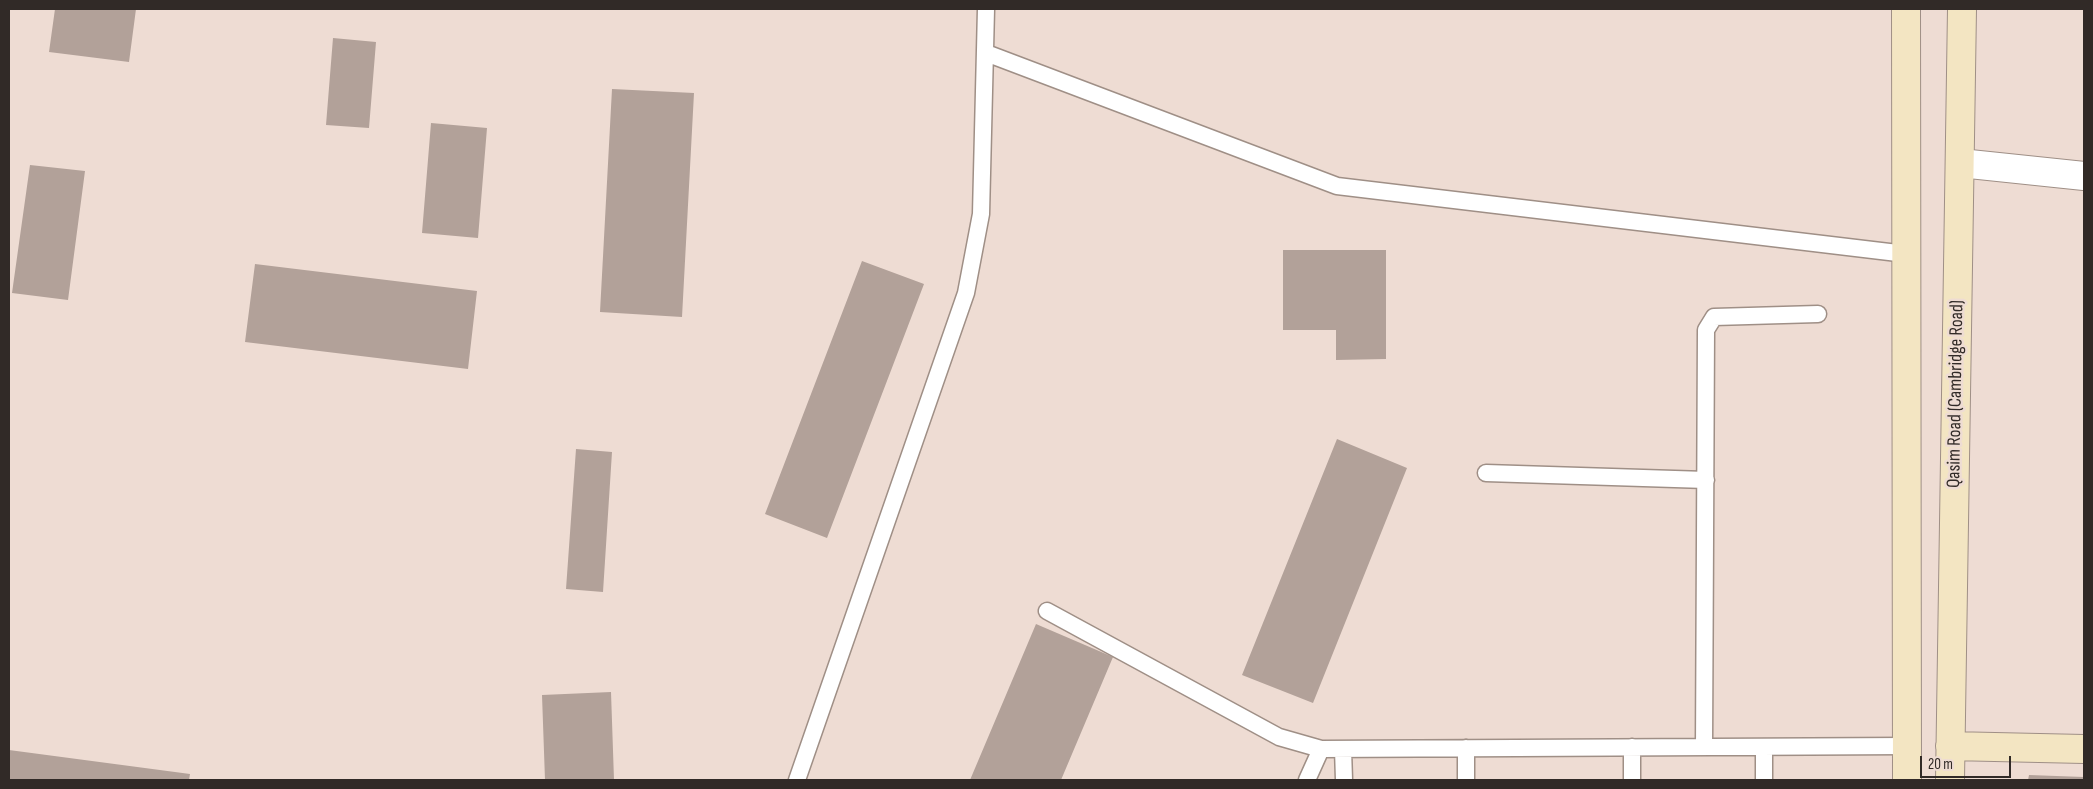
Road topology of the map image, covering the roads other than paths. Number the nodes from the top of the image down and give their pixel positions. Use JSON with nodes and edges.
{"nodes":[{"id":1,"x":986,"y":9,"type":"edge"},
{"id":2,"x":1906,"y":9,"type":"edge"},
{"id":3,"x":1962,"y":9,"type":"edge"},
{"id":4,"x":986,"y":53,"type":"junction"},
{"id":5,"x":1960,"y":163,"type":"junction"},
{"id":6,"x":2084,"y":176,"type":"edge"},
{"id":7,"x":1906,"y":254,"type":"junction"},
{"id":8,"x":1818,"y":314,"type":"dead end"},
{"id":9,"x":1486,"y":473,"type":"dead end"},
{"id":10,"x":1706,"y":480,"type":"junction"},
{"id":11,"x":1047,"y":611,"type":"dead end"},
{"id":12,"x":1907,"y":746,"type":"junction"},
{"id":13,"x":1950,"y":746,"type":"junction"},
{"id":14,"x":1632,"y":747,"type":"junction"},
{"id":15,"x":1704,"y":747,"type":"junction"},
{"id":16,"x":1764,"y":747,"type":"junction"},
{"id":17,"x":1466,"y":748,"type":"junction"},
{"id":18,"x":1321,"y":749,"type":"junction"},
{"id":19,"x":1344,"y":749,"type":"junction"},
{"id":20,"x":2084,"y":749,"type":"edge"},
{"id":21,"x":797,"y":780,"type":"edge"},
{"id":22,"x":1307,"y":780,"type":"edge"},
{"id":23,"x":1344,"y":780,"type":"edge"},
{"id":24,"x":1466,"y":780,"type":"edge"},
{"id":25,"x":1632,"y":780,"type":"edge"},
{"id":26,"x":1764,"y":780,"type":"edge"},
{"id":27,"x":1907,"y":780,"type":"edge"},
{"id":28,"x":1950,"y":780,"type":"edge"}],
"edges":[{"from":1,"to":4,"type":"lane"},
{"from":2,"to":7,"type":"main road"},
{"from":3,"to":5,"type":"main road","name":"Qasim Road (Cambridge Road)"},
{"from":4,"to":7,"type":"lane"},
{"from":4,"to":21,"type":"lane"},
{"from":5,"to":6,"type":"street"},
{"from":5,"to":13,"type":"main road","name":"Qasim Road (Cambridge Road)"},
{"from":7,"to":12,"type":"main road"},
{"from":8,"to":10,"type":"lane"},
{"from":9,"to":10,"type":"lane"},
{"from":10,"to":15,"type":"lane"},
{"from":11,"to":18,"type":"lane"},
{"from":12,"to":16,"type":"lane"},
{"from":12,"to":27,"type":"main road"},
{"from":13,"to":20,"type":"main road"},
{"from":13,"to":28,"type":"main road","name":"Qasim Road (Cambridge Road)"},
{"from":14,"to":15,"type":"lane"},
{"from":14,"to":17,"type":"lane"},
{"from":14,"to":25,"type":"lane"},
{"from":15,"to":16,"type":"lane"},
{"from":16,"to":26,"type":"lane"},
{"from":17,"to":19,"type":"lane"},
{"from":17,"to":24,"type":"lane"},
{"from":18,"to":19,"type":"lane"},
{"from":18,"to":22,"type":"lane"},
{"from":19,"to":23,"type":"lane"}]}
